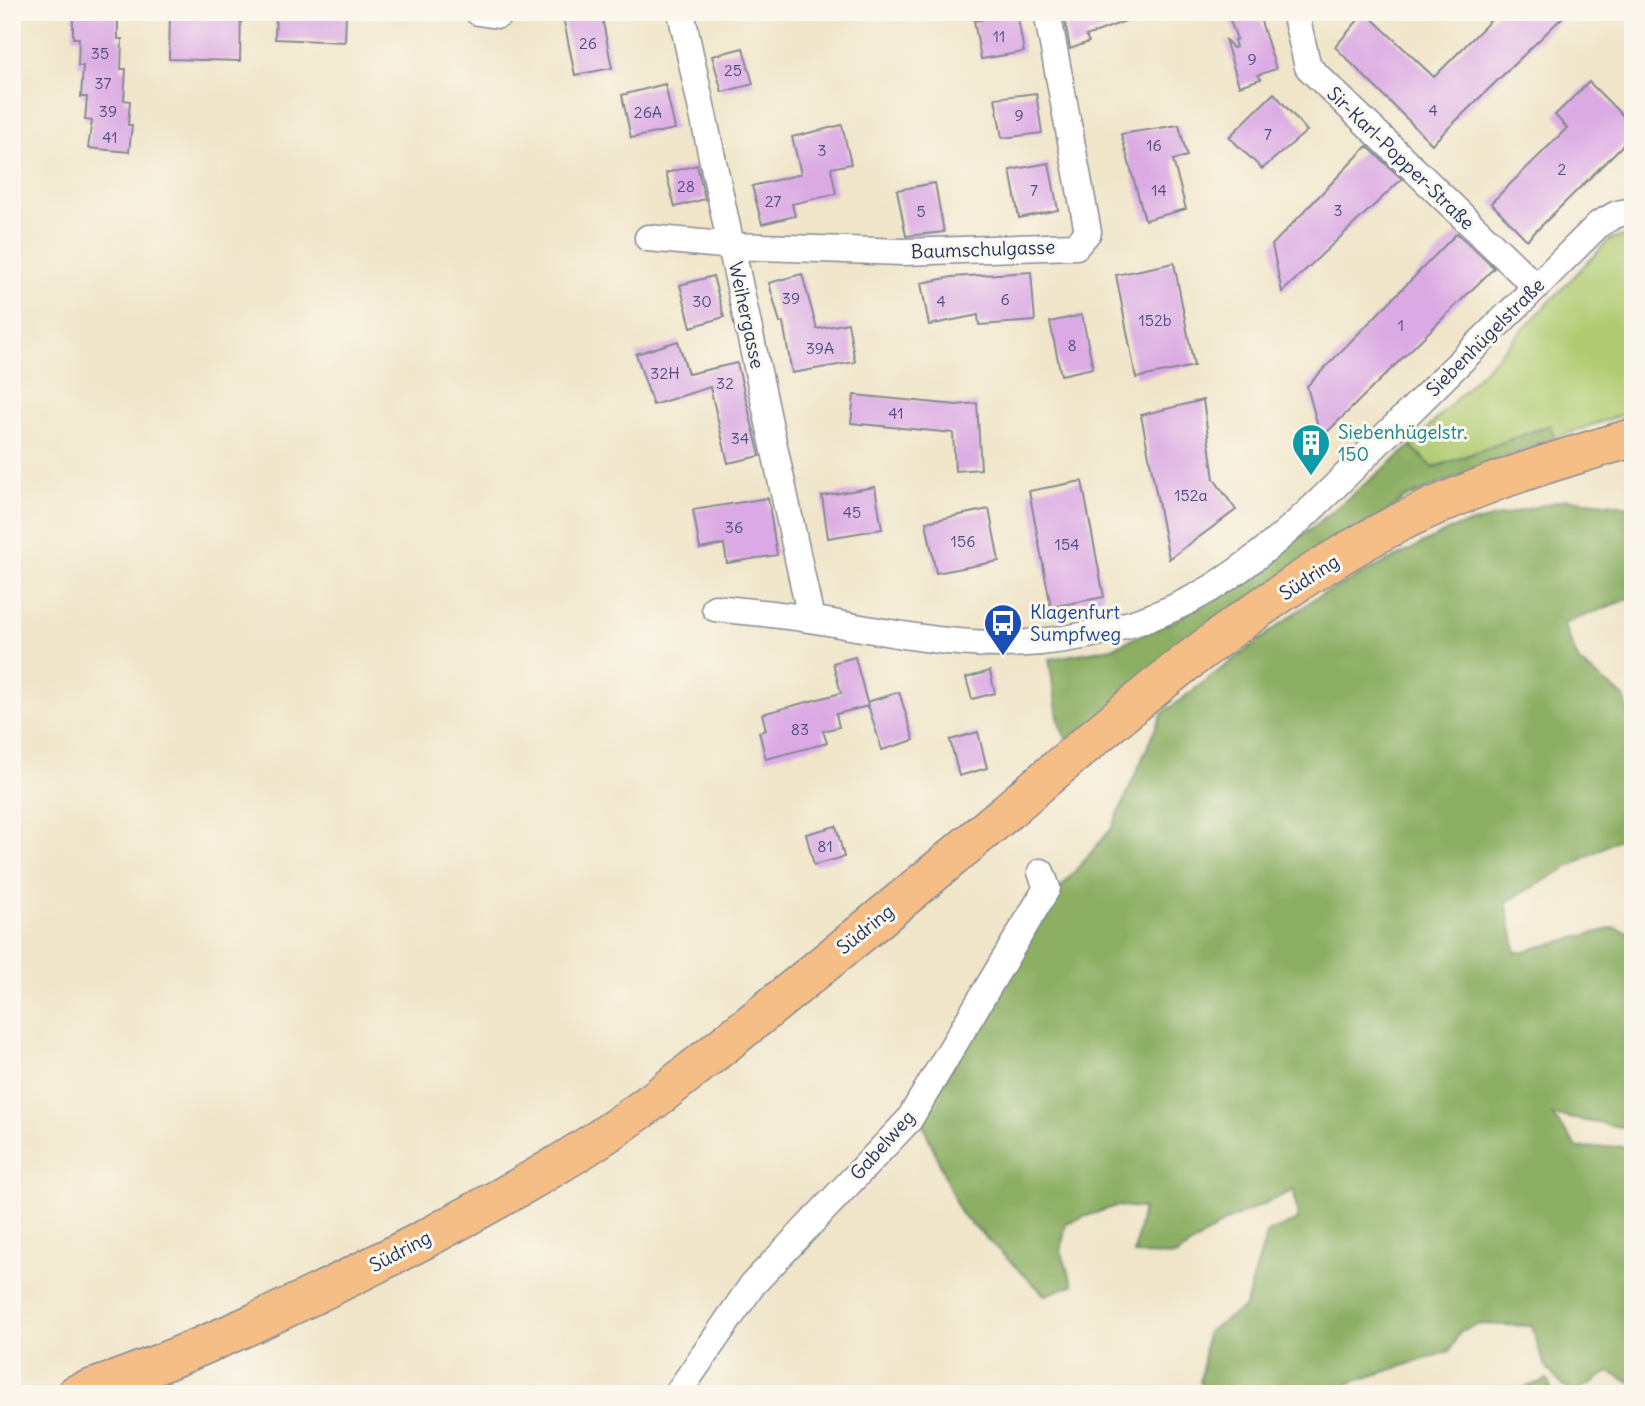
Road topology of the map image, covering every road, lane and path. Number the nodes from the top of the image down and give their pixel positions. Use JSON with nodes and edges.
{"nodes":[{"id":1,"x":478,"y":12,"type":"edge"},
{"id":2,"x":503,"y":12,"type":"edge"},
{"id":3,"x":681,"y":12,"type":"edge"},
{"id":4,"x":1047,"y":12,"type":"edge"},
{"id":5,"x":1295,"y":12,"type":"edge"},
{"id":6,"x":1633,"y":211,"type":"edge"},
{"id":7,"x":648,"y":239,"type":"dead end"},
{"id":8,"x":733,"y":246,"type":"junction"},
{"id":9,"x":1536,"y":287,"type":"junction"},
{"id":10,"x":1633,"y":438,"type":"edge"},
{"id":11,"x":715,"y":608,"type":"dead end"},
{"id":12,"x":811,"y":619,"type":"junction"},
{"id":13,"x":1041,"y":872,"type":"dead end"},
{"id":14,"x":76,"y":1394,"type":"edge"},
{"id":15,"x":677,"y":1394,"type":"edge"}],
"edges":[{"from":1,"to":2,"type":"street"},
{"from":3,"to":8,"type":"street","name":"Weihergasse"},
{"from":4,"to":8,"type":"street","name":"Baumschulgasse"},
{"from":5,"to":9,"type":"street","name":"Sir-Karl-Popper-Straße"},
{"from":6,"to":9,"type":"street","name":"Siebenhügelstraße"},
{"from":7,"to":8,"type":"street","name":"Baumschulgasse"},
{"from":8,"to":12,"type":"street","name":"Weihergasse"},
{"from":9,"to":12,"type":"street","name":"Siebenhügelstraße"},
{"from":10,"to":14,"type":"main road","name":"Südring"},
{"from":11,"to":12,"type":"street","name":"Siebenhügelstraße"},
{"from":13,"to":15,"type":"street","name":"Gabelweg"}]}
